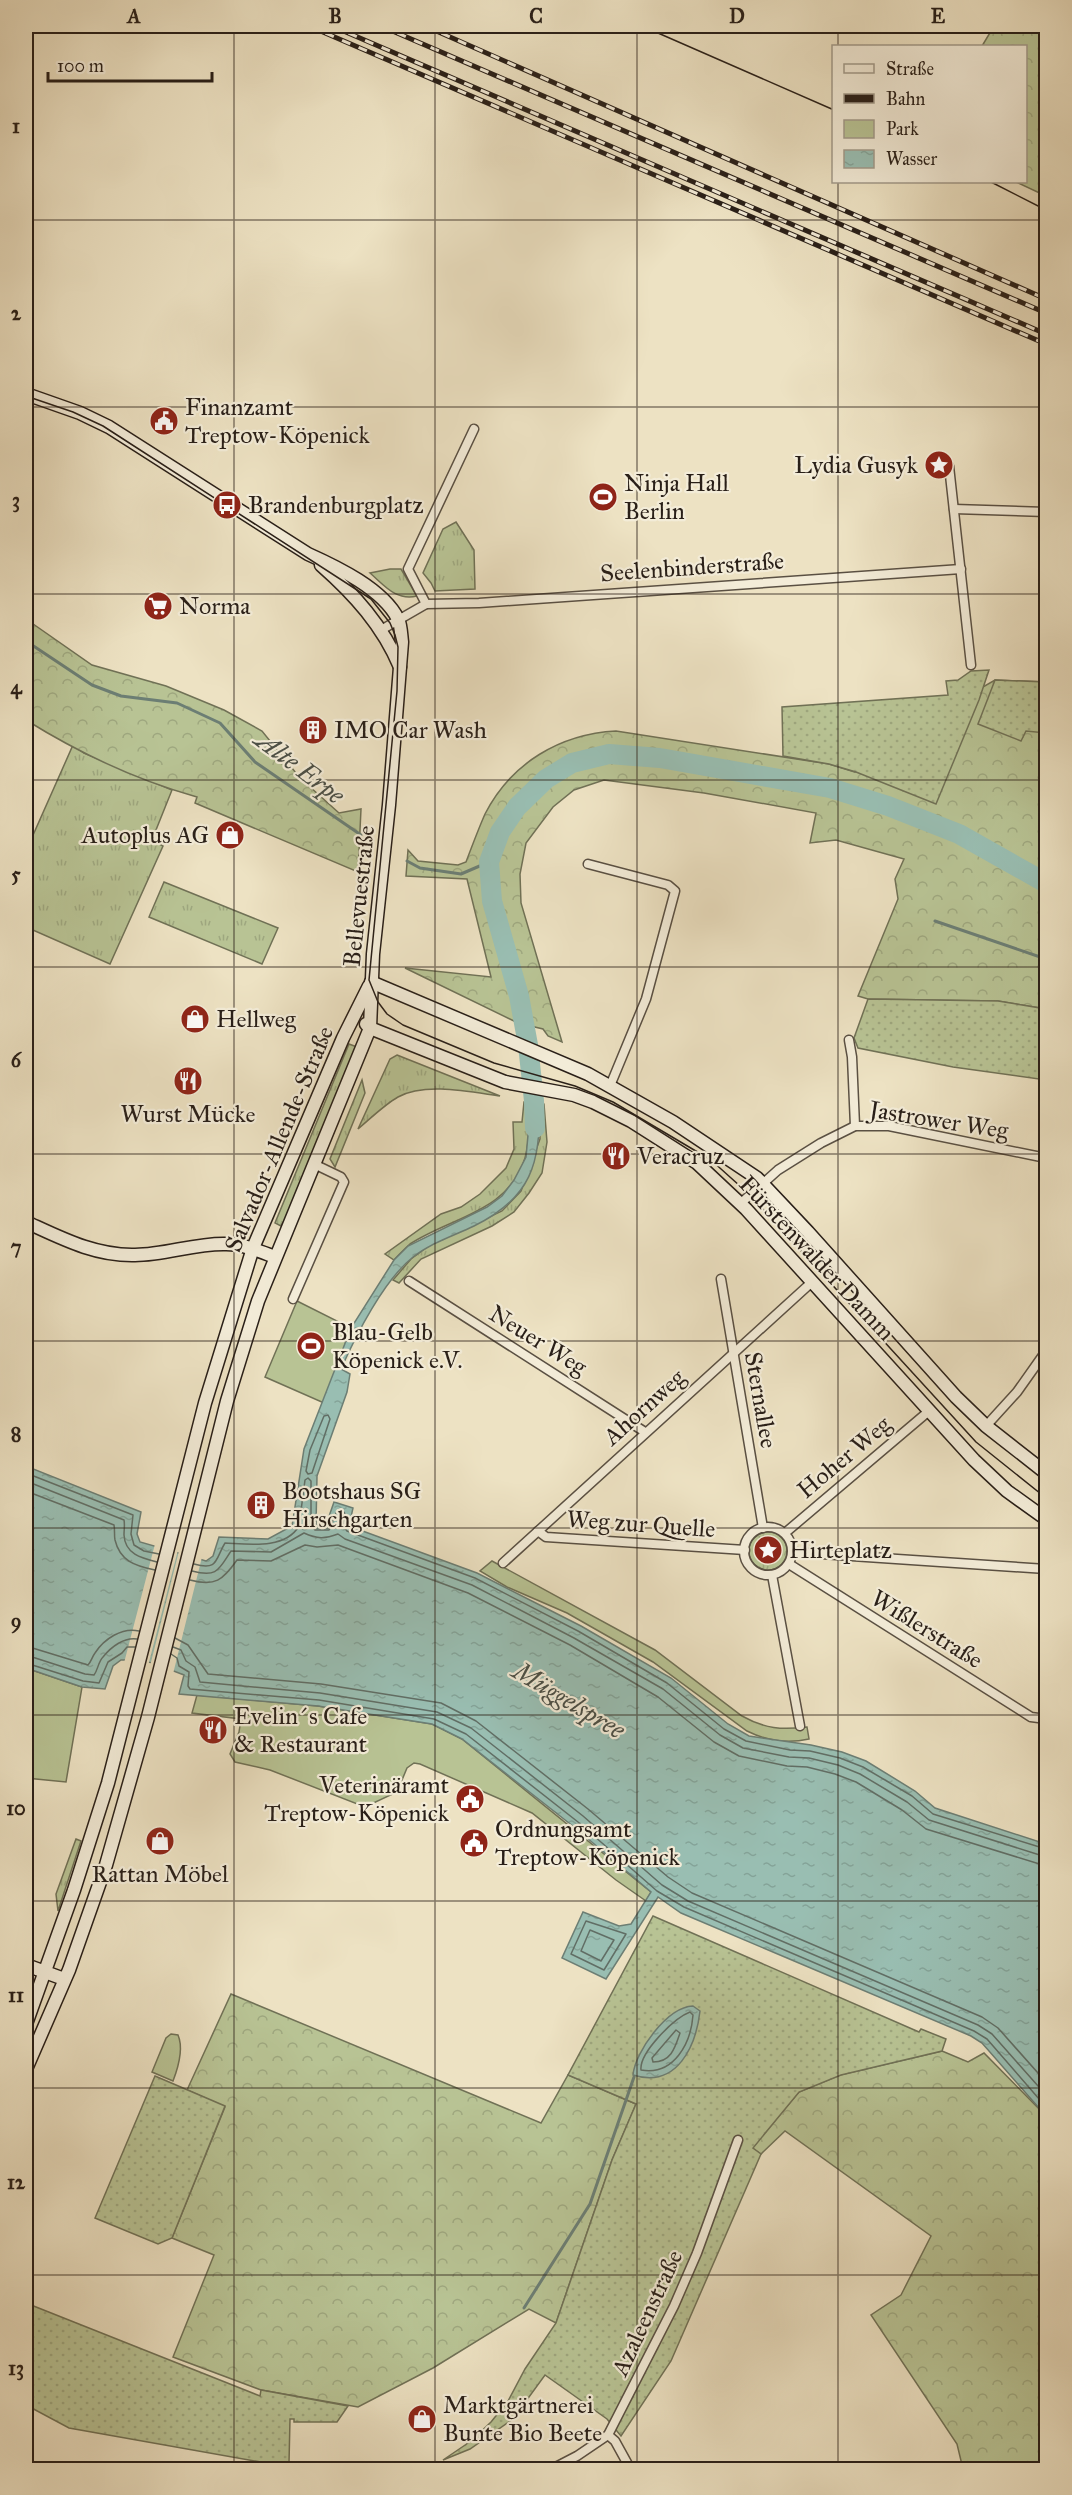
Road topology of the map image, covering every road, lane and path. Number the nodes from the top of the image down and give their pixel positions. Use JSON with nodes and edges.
{"nodes":[{"id":1,"x":26,"y":394,"type":"edge"},
{"id":2,"x":474,"y":429,"type":"dead end"},
{"id":3,"x":949,"y":466,"type":"dead end"},
{"id":4,"x":954,"y":508,"type":"junction"},
{"id":5,"x":1047,"y":512,"type":"edge"},
{"id":6,"x":308,"y":554,"type":"junction"},
{"id":7,"x":961,"y":569,"type":"junction"},
{"id":8,"x":426,"y":604,"type":"junction"},
{"id":9,"x":399,"y":620,"type":"junction"},
{"id":10,"x":381,"y":630,"type":"junction"},
{"id":11,"x":971,"y":665,"type":"dead end"},
{"id":12,"x":402,"y":670,"type":"junction"},
{"id":13,"x":588,"y":864,"type":"dead end"},
{"id":14,"x":371,"y":982,"type":"junction"},
{"id":15,"x":356,"y":1013,"type":"junction"},
{"id":16,"x":370,"y":1028,"type":"junction"},
{"id":17,"x":849,"y":1041,"type":"dead end"},
{"id":18,"x":610,"y":1086,"type":"junction"},
{"id":19,"x":855,"y":1126,"type":"junction"},
{"id":20,"x":1047,"y":1158,"type":"edge"},
{"id":21,"x":316,"y":1165,"type":"junction"},
{"id":22,"x":763,"y":1183,"type":"junction"},
{"id":23,"x":741,"y":1203,"type":"junction"},
{"id":24,"x":26,"y":1222,"type":"edge"},
{"id":25,"x":253,"y":1248,"type":"junction"},
{"id":26,"x":275,"y":1257,"type":"junction"},
{"id":27,"x":721,"y":1279,"type":"dead end"},
{"id":28,"x":409,"y":1281,"type":"dead end"},
{"id":29,"x":812,"y":1282,"type":"junction"},
{"id":30,"x":293,"y":1299,"type":"dead end"},
{"id":31,"x":1047,"y":1351,"type":"edge"},
{"id":32,"x":733,"y":1353,"type":"junction"},
{"id":33,"x":1043,"y":1364,"type":"edge"},
{"id":34,"x":929,"y":1411,"type":"junction"},
{"id":35,"x":986,"y":1426,"type":"junction"},
{"id":36,"x":645,"y":1432,"type":"junction"},
{"id":37,"x":1047,"y":1473,"type":"edge"},
{"id":38,"x":1047,"y":1519,"type":"edge"},
{"id":39,"x":763,"y":1528,"type":"junction"},
{"id":40,"x":538,"y":1531,"type":"junction"},
{"id":41,"x":784,"y":1533,"type":"junction"},
{"id":42,"x":745,"y":1550,"type":"junction"},
{"id":43,"x":792,"y":1552,"type":"junction"},
{"id":44,"x":503,"y":1563,"type":"dead end"},
{"id":45,"x":789,"y":1564,"type":"junction"},
{"id":46,"x":1047,"y":1569,"type":"edge"},
{"id":47,"x":772,"y":1575,"type":"junction"},
{"id":48,"x":1047,"y":1719,"type":"edge"},
{"id":49,"x":800,"y":1726,"type":"dead end"},
{"id":50,"x":26,"y":1965,"type":"edge"},
{"id":51,"x":44,"y":1972,"type":"junction"},
{"id":52,"x":64,"y":1979,"type":"junction"},
{"id":53,"x":26,"y":2024,"type":"edge"},
{"id":54,"x":26,"y":2069,"type":"edge"},
{"id":55,"x":738,"y":2140,"type":"dead end"},
{"id":56,"x":608,"y":2435,"type":"junction"},
{"id":57,"x":549,"y":2469,"type":"edge"},
{"id":58,"x":631,"y":2469,"type":"edge"}],
"edges":[{"from":1,"to":6,"type":"main road"},
{"from":2,"to":8,"type":"street"},
{"from":3,"to":4,"type":"street"},
{"from":4,"to":5,"type":"street"},
{"from":4,"to":7,"type":"street"},
{"from":6,"to":9,"type":"main road"},
{"from":6,"to":10,"type":"main road"},
{"from":7,"to":8,"type":"street","name":"Seelenbinderstraße"},
{"from":7,"to":11,"type":"street"},
{"from":8,"to":9,"type":"street"},
{"from":9,"to":10,"type":"street"},
{"from":9,"to":12,"type":"main road"},
{"from":10,"to":12,"type":"main road"},
{"from":12,"to":14,"type":"main road","name":"Bellevuestraße"},
{"from":13,"to":18,"type":"street"},
{"from":14,"to":15,"type":"main road","name":"Salvador-Allende-Straße"},
{"from":14,"to":16,"type":"main road","name":"Salvador-Allende-Straße"},
{"from":14,"to":18,"type":"main road","name":"Fürstenwalder Damm"},
{"from":15,"to":16,"type":"main road","name":"Fürstenwalder Damm"},
{"from":15,"to":25,"type":"main road","name":"Salvador-Allende-Straße"},
{"from":16,"to":21,"type":"main road","name":"Salvador-Allende-Straße"},
{"from":16,"to":23,"type":"main road","name":"Fürstenwalder Damm"},
{"from":17,"to":19,"type":"street"},
{"from":18,"to":22,"type":"main road","name":"Fürstenwalder Damm"},
{"from":19,"to":20,"type":"street","name":"Jastrower Weg"},
{"from":19,"to":22,"type":"street","name":"Jastrower Weg"},
{"from":21,"to":26,"type":"main road","name":"Salvador-Allende-Straße"},
{"from":21,"to":30,"type":"street","name":"Salvador-Allende-Straße"},
{"from":22,"to":23,"type":"street","name":"Jastrower Weg"},
{"from":22,"to":35,"type":"main road","name":"Fürstenwalder Damm"},
{"from":23,"to":29,"type":"main road","name":"Fürstenwalder Damm"},
{"from":24,"to":25,"type":"main road"},
{"from":25,"to":26,"type":"main road"},
{"from":25,"to":51,"type":"main road","name":"Salvador-Allende-Straße"},
{"from":26,"to":52,"type":"main road","name":"Salvador-Allende-Straße"},
{"from":27,"to":32,"type":"street","name":"Sternallee"},
{"from":28,"to":36,"type":"street","name":"Neuer Weg"},
{"from":29,"to":32,"type":"street","name":"Ahornweg"},
{"from":29,"to":34,"type":"main road","name":"Fürstenwalder Damm"},
{"from":31,"to":33,"type":"street"},
{"from":32,"to":36,"type":"street","name":"Ahornweg"},
{"from":32,"to":39,"type":"street","name":"Sternallee"},
{"from":33,"to":35,"type":"street"},
{"from":34,"to":38,"type":"main road","name":"Fürstenwalder Damm"},
{"from":34,"to":41,"type":"street","name":"Hoher Weg"},
{"from":35,"to":37,"type":"main road","name":"Fürstenwalder Damm"},
{"from":36,"to":40,"type":"street","name":"Ahornweg"},
{"from":39,"to":41,"type":"street"},
{"from":39,"to":42,"type":"street"},
{"from":40,"to":42,"type":"street","name":"Weg zur Quelle"},
{"from":40,"to":44,"type":"street","name":"Ahornweg"},
{"from":41,"to":43,"type":"street"},
{"from":42,"to":47,"type":"street"},
{"from":43,"to":45,"type":"street"},
{"from":43,"to":46,"type":"street"},
{"from":45,"to":47,"type":"street"},
{"from":45,"to":48,"type":"street","name":"Wißlerstraße"},
{"from":47,"to":49,"type":"street"},
{"from":50,"to":51,"type":"main road"},
{"from":51,"to":52,"type":"main road"},
{"from":51,"to":53,"type":"main road"},
{"from":52,"to":54,"type":"main road"},
{"from":55,"to":56,"type":"street","name":"Azaleenstraße"},
{"from":56,"to":57,"type":"street","name":"Azaleenstraße"},
{"from":56,"to":58,"type":"street"}]}
